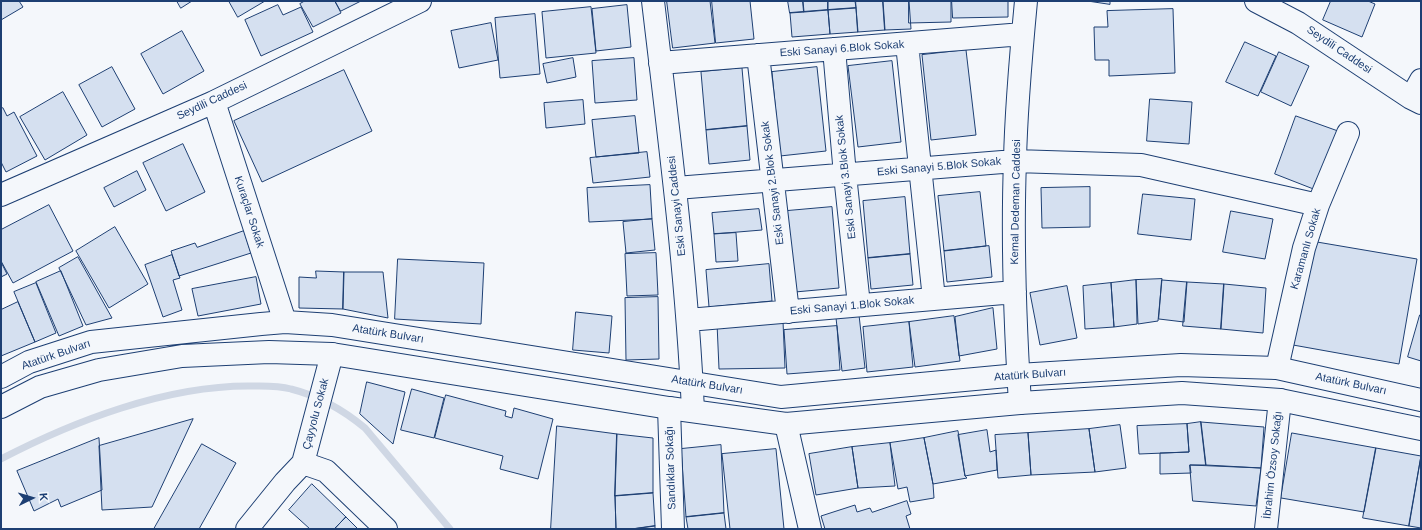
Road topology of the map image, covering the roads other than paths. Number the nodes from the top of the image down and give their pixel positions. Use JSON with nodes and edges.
{"nodes":[{"id":1,"x":420,"y":1,"type":"edge"},
{"id":2,"x":653,"y":1,"type":"edge"},
{"id":3,"x":1026,"y":1,"type":"edge"},
{"id":4,"x":1256,"y":1,"type":"edge"},
{"id":5,"x":1023,"y":34,"type":"junction"},
{"id":6,"x":907,"y":44,"type":"junction"},
{"id":7,"x":834,"y":49,"type":"junction"},
{"id":8,"x":758,"y":55,"type":"junction"},
{"id":9,"x":660,"y":63,"type":"junction"},
{"id":10,"x":1418,"y":94,"type":"edge"},
{"id":11,"x":214,"y":102,"type":"junction"},
{"id":12,"x":1348,"y":133,"type":"dead end"},
{"id":13,"x":1015,"y":161,"type":"junction"},
{"id":14,"x":920,"y":169,"type":"junction"},
{"id":15,"x":845,"y":175,"type":"junction"},
{"id":16,"x":773,"y":180,"type":"junction"},
{"id":17,"x":676,"y":188,"type":"junction"},
{"id":18,"x":1,"y":195,"type":"edge"},
{"id":19,"x":1318,"y":204,"type":"junction"},
{"id":20,"x":1015,"y":292,"type":"junction"},
{"id":21,"x":934,"y":299,"type":"junction"},
{"id":22,"x":859,"y":305,"type":"junction"},
{"id":23,"x":788,"y":312,"type":"junction"},
{"id":24,"x":688,"y":320,"type":"junction"},
{"id":25,"x":285,"y":322,"type":"junction"},
{"id":26,"x":332,"y":354,"type":"junction"},
{"id":27,"x":1277,"y":368,"type":"junction"},
{"id":28,"x":1018,"y":375,"type":"junction"},
{"id":29,"x":1,"y":377,"type":"edge"},
{"id":30,"x":692,"y":383,"type":"junction"},
{"id":31,"x":1280,"y":400,"type":"junction"},
{"id":32,"x":1421,"y":400,"type":"edge"},
{"id":33,"x":1020,"y":403,"type":"junction"},
{"id":34,"x":1,"y":407,"type":"edge"},
{"id":35,"x":669,"y":408,"type":"junction"},
{"id":36,"x":693,"y":411,"type":"junction"},
{"id":37,"x":786,"y":424,"type":"junction"},
{"id":38,"x":1421,"y":429,"type":"edge"},
{"id":39,"x":303,"y":463,"type":"junction"},
{"id":40,"x":247,"y":529,"type":"edge"},
{"id":41,"x":386,"y":529,"type":"edge"},
{"id":42,"x":673,"y":529,"type":"edge"},
{"id":43,"x":810,"y":529,"type":"edge"},
{"id":44,"x":1266,"y":529,"type":"edge"}],
"edges":[{"from":1,"to":11,"type":"street","name":"Seydili Caddesi"},
{"from":2,"to":9,"type":"street","name":"Eski Sanayi Caddesi"},
{"from":3,"to":5,"type":"street","name":"Kemal Dedeman Caddesi"},
{"from":4,"to":10,"type":"street","name":"Seydili Caddesi"},
{"from":5,"to":6,"type":"street","name":"Eski Sanayi 6.Blok Sokak"},
{"from":5,"to":13,"type":"street","name":"Kemal Dedeman Caddesi"},
{"from":6,"to":7,"type":"street","name":"Eski Sanayi 6.Blok Sokak"},
{"from":6,"to":14,"type":"street"},
{"from":7,"to":8,"type":"street","name":"Eski Sanayi 6.Blok Sokak"},
{"from":7,"to":15,"type":"street","name":"Eski Sanayi 3.Blok Sokak"},
{"from":8,"to":9,"type":"street","name":"Eski Sanayi 6.Blok Sokak"},
{"from":8,"to":16,"type":"street","name":"Eski Sanayi 2.Blok Sokak"},
{"from":9,"to":17,"type":"street","name":"Eski Sanayi Caddesi"},
{"from":11,"to":18,"type":"street","name":"Seydili Caddesi"},
{"from":11,"to":25,"type":"street","name":"Kuraçlar Sokak"},
{"from":12,"to":19,"type":"street","name":"Karamanlı Sokak"},
{"from":13,"to":14,"type":"street","name":"Eski Sanayi 5.Blok Sokak"},
{"from":13,"to":19,"type":"street","name":"Eski Sanayi 5.Blok Sokak"},
{"from":13,"to":20,"type":"street","name":"Kemal Dedeman Caddesi"},
{"from":14,"to":15,"type":"street","name":"Eski Sanayi 5.Blok Sokak"},
{"from":14,"to":21,"type":"street"},
{"from":15,"to":16,"type":"street","name":"Eski Sanayi 5.Blok Sokak"},
{"from":15,"to":22,"type":"street","name":"Eski Sanayi 3.Blok Sokak"},
{"from":16,"to":17,"type":"street","name":"Eski Sanayi 5.Blok Sokak"},
{"from":16,"to":23,"type":"street","name":"Eski Sanayi 2.Blok Sokak"},
{"from":17,"to":24,"type":"street","name":"Eski Sanayi Caddesi"},
{"from":19,"to":27,"type":"street","name":"Karamanlı Sokak"},
{"from":20,"to":21,"type":"street","name":"Eski Sanayi 1.Blok Sokak"},
{"from":20,"to":28,"type":"street","name":"Kemal Dedeman Caddesi"},
{"from":21,"to":22,"type":"street","name":"Eski Sanayi 1.Blok Sokak"},
{"from":22,"to":23,"type":"street","name":"Eski Sanayi 1.Blok Sokak"},
{"from":23,"to":24,"type":"street","name":"Eski Sanayi 1.Blok Sokak"},
{"from":24,"to":30,"type":"street","name":"Eski Sanayi Caddesi"},
{"from":25,"to":29,"type":"street","name":"Atatürk Bulvarı"},
{"from":25,"to":30,"type":"street","name":"Atatürk Bulvarı"},
{"from":26,"to":34,"type":"street"},
{"from":26,"to":35,"type":"street"},
{"from":26,"to":39,"type":"street","name":"Çayyolu Sokak"},
{"from":27,"to":28,"type":"street","name":"Atatürk Bulvarı"},
{"from":27,"to":32,"type":"street","name":"Atatürk Bulvarı"},
{"from":28,"to":30,"type":"street","name":"Atatürk Bulvarı"},
{"from":28,"to":33,"type":"street","name":"Kemal Dedeman Caddesi"},
{"from":30,"to":36,"type":"street","name":"Eski Sanayi Caddesi"},
{"from":31,"to":33,"type":"street"},
{"from":31,"to":38,"type":"street"},
{"from":31,"to":44,"type":"street","name":"İbrahim Özsoy Sokağı"},
{"from":33,"to":37,"type":"street"},
{"from":35,"to":36,"type":"street"},
{"from":35,"to":42,"type":"street","name":"Sandıklar Sokağı"},
{"from":36,"to":37,"type":"street"},
{"from":37,"to":43,"type":"street"},
{"from":39,"to":40,"type":"street"},
{"from":39,"to":41,"type":"street","name":"Çayyolu Sokak"}]}
